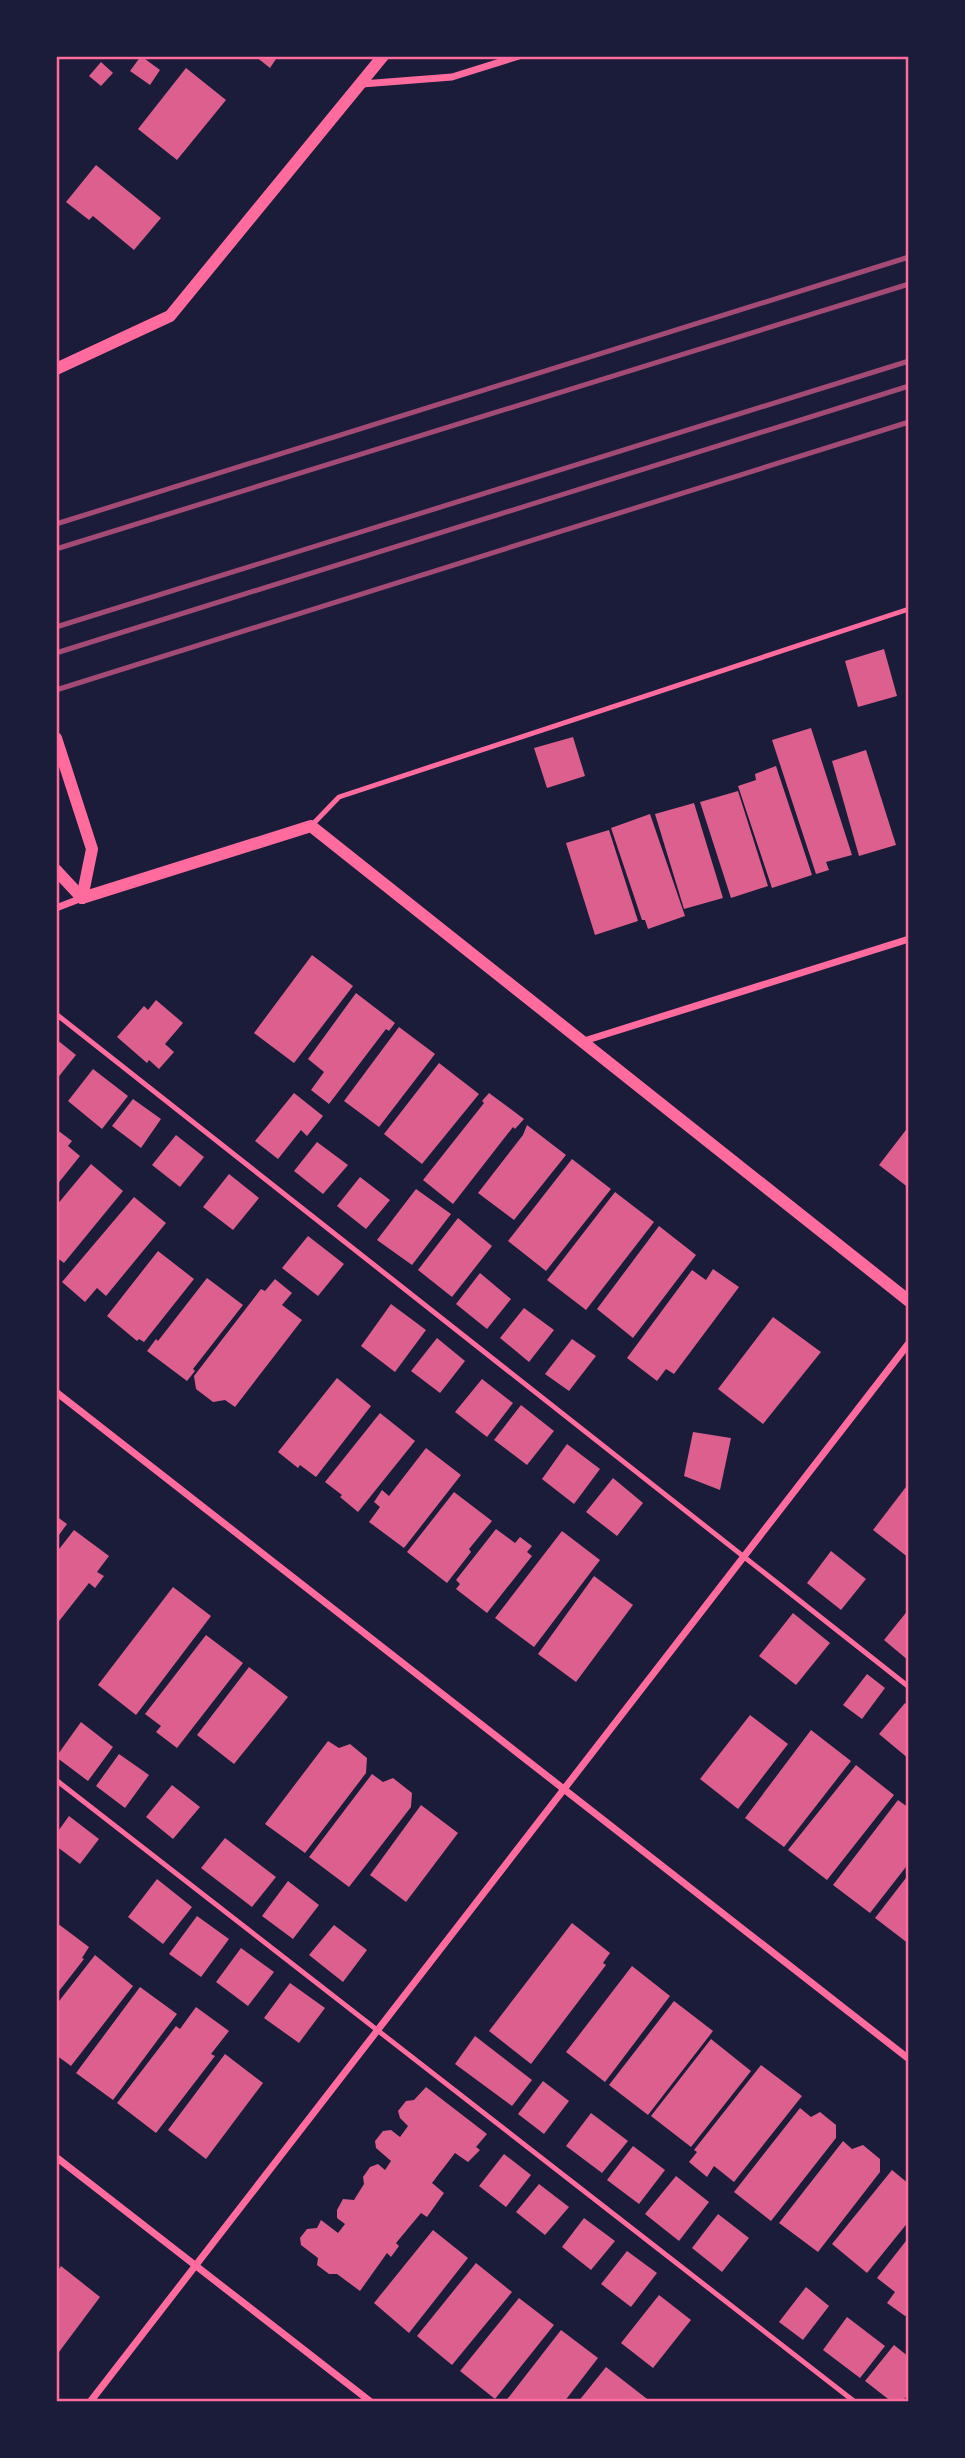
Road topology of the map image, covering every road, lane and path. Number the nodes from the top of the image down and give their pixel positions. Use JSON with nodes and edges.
{"nodes":[{"id":1,"x":383,"y":56,"type":"edge"},
{"id":2,"x":519,"y":56,"type":"edge"},
{"id":3,"x":362,"y":84,"type":"junction"},
{"id":4,"x":56,"y":369,"type":"edge"},
{"id":5,"x":909,"y":609,"type":"edge"},
{"id":6,"x":56,"y":738,"type":"edge"},
{"id":7,"x":311,"y":826,"type":"junction"},
{"id":8,"x":56,"y":870,"type":"edge"},
{"id":9,"x":82,"y":898,"type":"junction"},
{"id":10,"x":56,"y":908,"type":"edge"},
{"id":11,"x":909,"y":939,"type":"edge"},
{"id":12,"x":56,"y":1014,"type":"edge"},
{"id":13,"x":584,"y":1041,"type":"junction"},
{"id":14,"x":909,"y":1301,"type":"edge"},
{"id":15,"x":909,"y":1343,"type":"edge"},
{"id":16,"x":56,"y":1392,"type":"edge"},
{"id":17,"x":743,"y":1557,"type":"junction"},
{"id":18,"x":909,"y":1686,"type":"edge"},
{"id":19,"x":56,"y":1780,"type":"edge"},
{"id":20,"x":564,"y":1789,"type":"junction"},
{"id":21,"x":377,"y":2030,"type":"junction"},
{"id":22,"x":909,"y":2059,"type":"edge"},
{"id":23,"x":56,"y":2157,"type":"edge"},
{"id":24,"x":195,"y":2266,"type":"junction"},
{"id":25,"x":90,"y":2402,"type":"edge"},
{"id":26,"x":371,"y":2402,"type":"edge"},
{"id":27,"x":855,"y":2402,"type":"edge"}],
"edges":[{"from":1,"to":3,"type":"street"},
{"from":2,"to":3,"type":"street"},
{"from":3,"to":4,"type":"street"},
{"from":5,"to":7,"type":"lane"},
{"from":6,"to":9,"type":"street"},
{"from":7,"to":9,"type":"street"},
{"from":7,"to":13,"type":"street"},
{"from":8,"to":9,"type":"street"},
{"from":9,"to":10,"type":"street"},
{"from":11,"to":13,"type":"street"},
{"from":12,"to":17,"type":"lane"},
{"from":13,"to":14,"type":"street"},
{"from":15,"to":17,"type":"street"},
{"from":16,"to":20,"type":"street"},
{"from":17,"to":18,"type":"lane"},
{"from":17,"to":20,"type":"street"},
{"from":19,"to":21,"type":"lane"},
{"from":20,"to":21,"type":"street"},
{"from":20,"to":22,"type":"street"},
{"from":21,"to":24,"type":"street"},
{"from":21,"to":27,"type":"lane"},
{"from":23,"to":24,"type":"street"},
{"from":24,"to":25,"type":"street"},
{"from":24,"to":26,"type":"street"}]}
